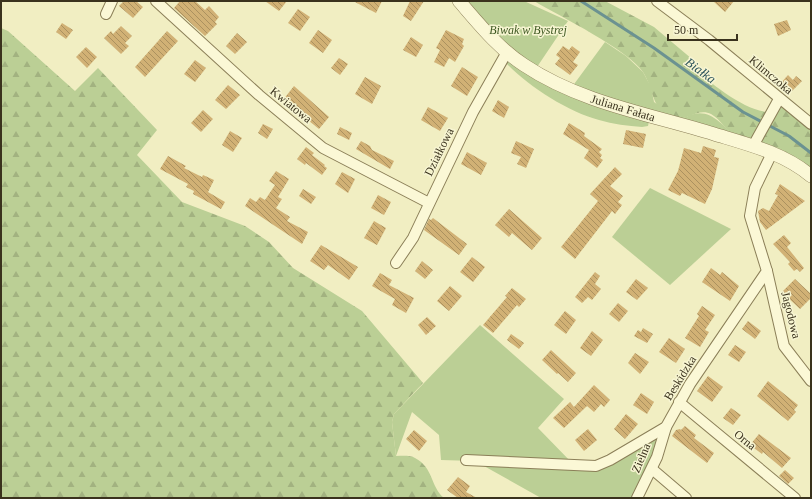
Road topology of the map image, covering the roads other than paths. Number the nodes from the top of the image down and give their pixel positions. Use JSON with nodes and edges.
{"nodes":[{"id":1,"x":112,"y":1,"type":"edge"},
{"id":2,"x":156,"y":1,"type":"edge"},
{"id":3,"x":459,"y":1,"type":"edge"},
{"id":4,"x":657,"y":1,"type":"edge"},
{"id":5,"x":106,"y":14,"type":"dead end"},
{"id":6,"x":507,"y":52,"type":"junction"},
{"id":7,"x":779,"y":99,"type":"junction"},
{"id":8,"x":811,"y":124,"type":"edge"},
{"id":9,"x":755,"y":141,"type":"junction"},
{"id":10,"x":772,"y":153,"type":"junction"},
{"id":11,"x":811,"y":176,"type":"edge"},
{"id":12,"x":429,"y":203,"type":"junction"},
{"id":13,"x":396,"y":263,"type":"dead end"},
{"id":14,"x":767,"y":271,"type":"junction"},
{"id":15,"x":811,"y":381,"type":"edge"},
{"id":16,"x":679,"y":402,"type":"junction"},
{"id":17,"x":666,"y":427,"type":"junction"},
{"id":18,"x":466,"y":460,"type":"dead end"},
{"id":19,"x":652,"y":469,"type":"junction"},
{"id":20,"x":637,"y":498,"type":"edge"},
{"id":21,"x":686,"y":498,"type":"edge"},
{"id":22,"x":795,"y":498,"type":"edge"}],
"edges":[{"from":1,"to":5,"type":"street"},
{"from":2,"to":12,"type":"street","name":"Kwiatowa"},
{"from":3,"to":6,"type":"street","name":"Juliana Fałata"},
{"from":4,"to":7,"type":"street","name":"Klimczoka"},
{"from":6,"to":9,"type":"street","name":"Juliana Fałata"},
{"from":6,"to":12,"type":"street","name":"Działkowa"},
{"from":7,"to":8,"type":"street","name":"Klimczoka"},
{"from":7,"to":9,"type":"street"},
{"from":9,"to":10,"type":"street","name":"Juliana Fałata"},
{"from":10,"to":11,"type":"street","name":"Juliana Fałata"},
{"from":10,"to":14,"type":"street"},
{"from":12,"to":13,"type":"street","name":"Działkowa"},
{"from":14,"to":15,"type":"street","name":"Jagodowa"},
{"from":14,"to":16,"type":"street","name":"Beskidzka"},
{"from":16,"to":17,"type":"street","name":"Beskidzka"},
{"from":16,"to":22,"type":"street","name":"Orna"},
{"from":17,"to":18,"type":"street"},
{"from":17,"to":19,"type":"street","name":"Zielna"},
{"from":19,"to":20,"type":"street","name":"Zielna"},
{"from":19,"to":21,"type":"street"}]}
